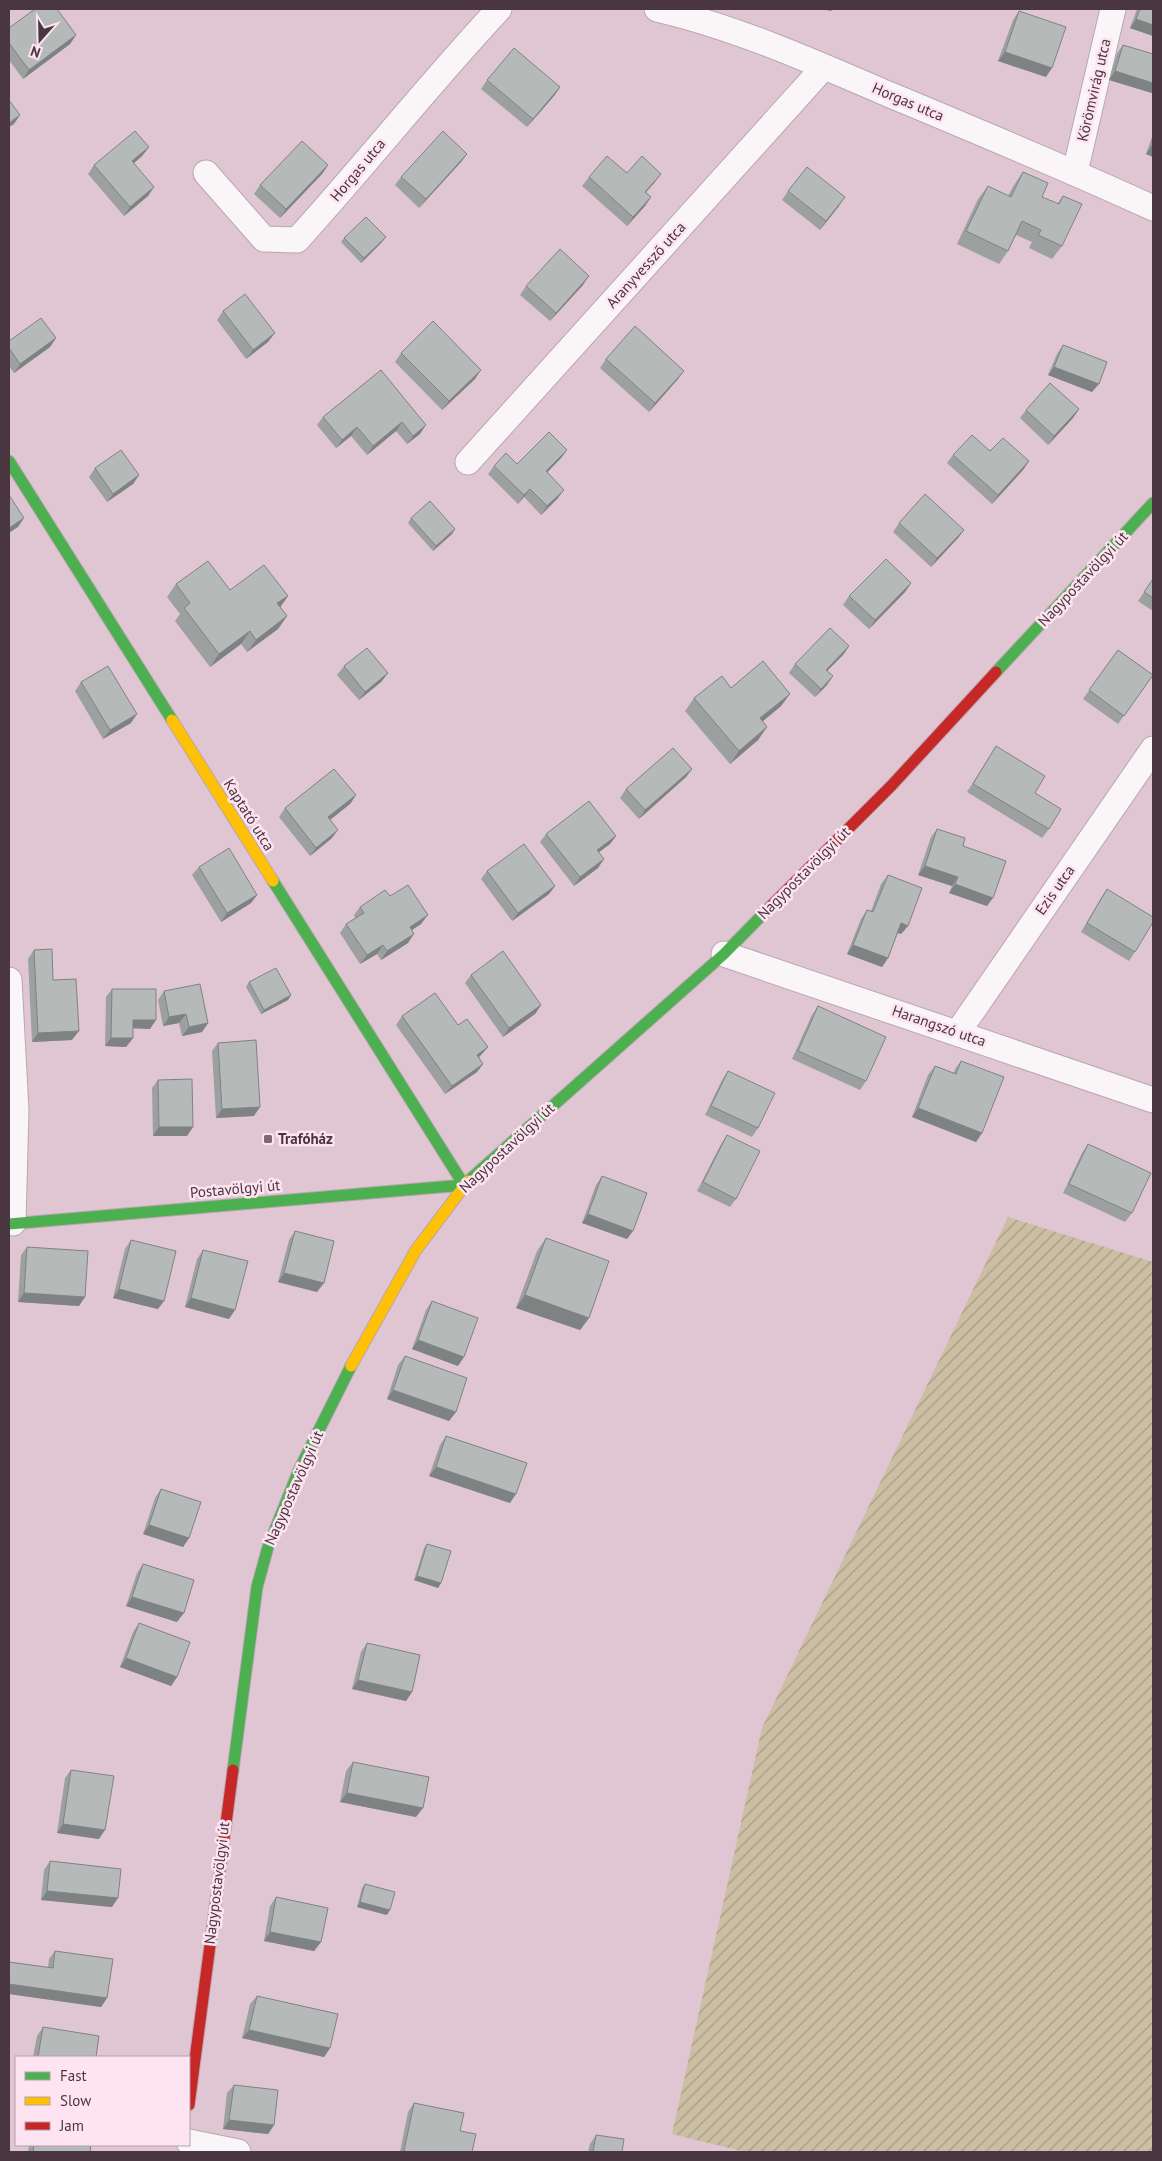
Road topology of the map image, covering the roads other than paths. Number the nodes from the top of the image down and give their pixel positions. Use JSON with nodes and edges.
{"nodes":[{"id":1,"x":499,"y":9,"type":"edge"},
{"id":2,"x":656,"y":9,"type":"edge"},
{"id":3,"x":1113,"y":9,"type":"edge"},
{"id":4,"x":824,"y":67,"type":"junction"},
{"id":5,"x":1075,"y":172,"type":"junction"},
{"id":6,"x":206,"y":173,"type":"dead end"},
{"id":7,"x":1153,"y":208,"type":"edge"},
{"id":8,"x":9,"y":461,"type":"edge"},
{"id":9,"x":468,"y":462,"type":"dead end"},
{"id":10,"x":1153,"y":503,"type":"edge"},
{"id":11,"x":1153,"y":749,"type":"edge"},
{"id":12,"x":724,"y":954,"type":"junction"},
{"id":13,"x":9,"y":980,"type":"edge"},
{"id":14,"x":958,"y":1032,"type":"junction"},
{"id":15,"x":1153,"y":1100,"type":"edge"},
{"id":16,"x":464,"y":1184,"type":"junction"},
{"id":17,"x":11,"y":1224,"type":"edge"},
{"id":18,"x":190,"y":2097,"type":"edge"},
{"id":19,"x":190,"y":2142,"type":"edge"},
{"id":20,"x":238,"y":2152,"type":"edge"}],
"edges":[{"from":1,"to":6,"type":"street","name":"Horgas utca"},
{"from":2,"to":4,"type":"street","name":"Horgas utca"},
{"from":3,"to":5,"type":"street","name":"Körömvirág utca"},
{"from":4,"to":5,"type":"street","name":"Horgas utca"},
{"from":4,"to":9,"type":"street","name":"Aranyvessző utca"},
{"from":5,"to":7,"type":"street","name":"Horgas utca"},
{"from":8,"to":16,"type":"street","name":"Kaptató utca"},
{"from":10,"to":12,"type":"street","name":"Nagypostavölgyi út"},
{"from":11,"to":14,"type":"street","name":"Ezis utca"},
{"from":12,"to":14,"type":"street","name":"Harangszó utca"},
{"from":12,"to":16,"type":"street","name":"Nagypostavölgyi út"},
{"from":13,"to":17,"type":"street"},
{"from":14,"to":15,"type":"street","name":"Harangszó utca"},
{"from":16,"to":17,"type":"street","name":"Postavölgyi út"},
{"from":16,"to":18,"type":"street","name":"Nagypostavölgyi út"},
{"from":19,"to":20,"type":"street"}]}
